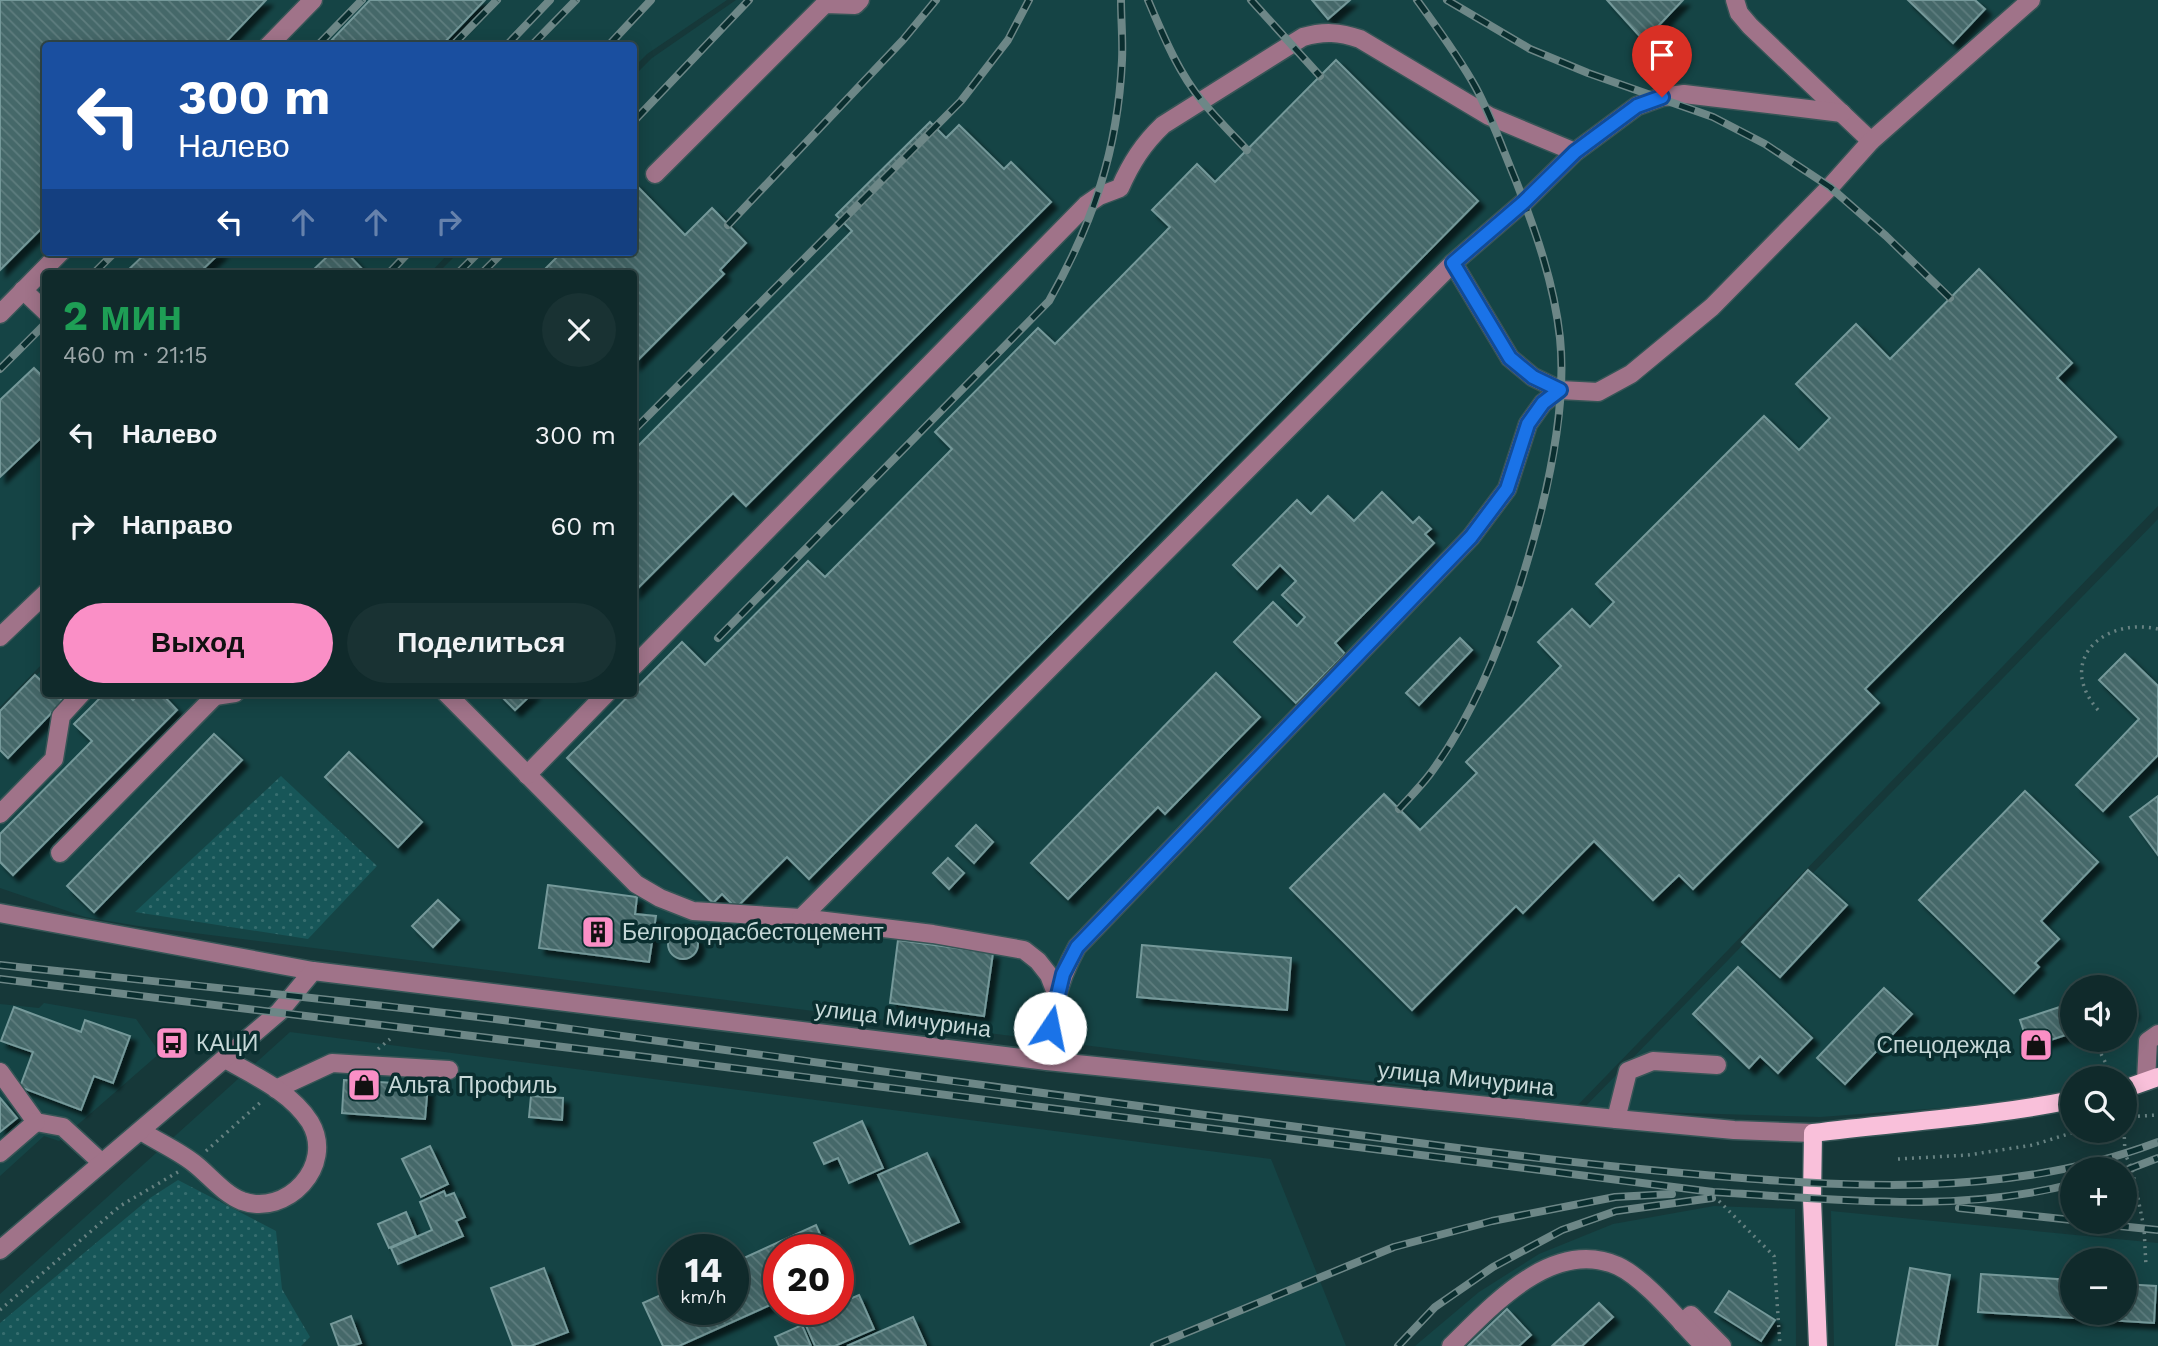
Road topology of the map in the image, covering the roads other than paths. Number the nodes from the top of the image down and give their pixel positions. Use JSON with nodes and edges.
{"nodes":[{"id":1,"x":313,"y":0,"type":"edge"},
{"id":2,"x":860,"y":0,"type":"edge"},
{"id":3,"x":1735,"y":0,"type":"edge"},
{"id":4,"x":2031,"y":0,"type":"edge"},
{"id":5,"x":272,"y":42,"type":"edge"},
{"id":6,"x":1842,"y":113,"type":"junction"},
{"id":7,"x":1871,"y":141,"type":"junction"},
{"id":8,"x":1575,"y":152,"type":"junction"},
{"id":9,"x":655,"y":174,"type":"dead end"},
{"id":10,"x":57,"y":256,"type":"edge"},
{"id":11,"x":1453,"y":263,"type":"junction"},
{"id":12,"x":43,"y":270,"type":"edge"},
{"id":13,"x":42,"y":271,"type":"edge"},
{"id":14,"x":23,"y":290,"type":"junction"},
{"id":15,"x":42,"y":308,"type":"edge"},
{"id":16,"x":0,"y":314,"type":"edge"},
{"id":17,"x":1560,"y":390,"type":"junction"},
{"id":18,"x":42,"y":597,"type":"edge"},
{"id":19,"x":0,"y":637,"type":"edge"},
{"id":20,"x":637,"y":663,"type":"edge"},
{"id":21,"x":78,"y":697,"type":"edge"},
{"id":22,"x":210,"y":697,"type":"edge"},
{"id":23,"x":450,"y":697,"type":"edge"},
{"id":24,"x":603,"y":697,"type":"edge"},
{"id":25,"x":527,"y":775,"type":"junction"},
{"id":26,"x":0,"y":814,"type":"edge"},
{"id":27,"x":60,"y":853,"type":"dead end"},
{"id":28,"x":0,"y":913,"type":"edge"},
{"id":29,"x":801,"y":918,"type":"junction"},
{"id":30,"x":313,"y":971,"type":"junction"},
{"id":31,"x":1056,"y":993,"type":"junction"},
{"id":32,"x":2158,"y":1034,"type":"edge"},
{"id":33,"x":225,"y":1059,"type":"junction"},
{"id":34,"x":1047,"y":1061,"type":"junction"},
{"id":35,"x":1717,"y":1065,"type":"dead end"},
{"id":36,"x":449,"y":1070,"type":"dead end"},
{"id":37,"x":0,"y":1072,"type":"edge"},
{"id":38,"x":2152,"y":1079,"type":"edge"},
{"id":39,"x":276,"y":1089,"type":"junction"},
{"id":40,"x":2060,"y":1102,"type":"edge"},
{"id":41,"x":1616,"y":1119,"type":"junction"},
{"id":42,"x":36,"y":1122,"type":"junction"},
{"id":43,"x":141,"y":1131,"type":"junction"},
{"id":44,"x":1813,"y":1133,"type":"junction"},
{"id":45,"x":0,"y":1153,"type":"edge"},
{"id":46,"x":102,"y":1163,"type":"junction"},
{"id":47,"x":0,"y":1250,"type":"edge"},
{"id":48,"x":1682,"y":1324,"type":"junction"},
{"id":49,"x":1451,"y":1346,"type":"edge"},
{"id":50,"x":1704,"y":1346,"type":"edge"},
{"id":51,"x":1722,"y":1346,"type":"edge"},
{"id":52,"x":1818,"y":1346,"type":"edge"}],
"edges":[{"from":1,"to":5,"type":"street"},
{"from":2,"to":9,"type":"street"},
{"from":3,"to":6,"type":"street"},
{"from":4,"to":7,"type":"street"},
{"from":6,"to":7,"type":"street"},
{"from":6,"to":8,"type":"street"},
{"from":7,"to":17,"type":"street"},
{"from":8,"to":11,"type":"street"},
{"from":8,"to":20,"type":"street"},
{"from":10,"to":12,"type":"street"},
{"from":11,"to":17,"type":"street"},
{"from":11,"to":29,"type":"street"},
{"from":13,"to":14,"type":"street"},
{"from":14,"to":15,"type":"street"},
{"from":14,"to":16,"type":"street"},
{"from":17,"to":31,"type":"street"},
{"from":18,"to":19,"type":"street"},
{"from":21,"to":26,"type":"street"},
{"from":22,"to":27,"type":"street"},
{"from":23,"to":25,"type":"street"},
{"from":24,"to":25,"type":"street"},
{"from":25,"to":29,"type":"street"},
{"from":28,"to":30,"type":"street","name":"улица Мичурина"},
{"from":29,"to":31,"type":"street"},
{"from":30,"to":33,"type":"street"},
{"from":30,"to":34,"type":"street","name":"улица Мичурина"},
{"from":31,"to":34,"type":"street"},
{"from":32,"to":38,"type":"street"},
{"from":33,"to":39,"type":"street"},
{"from":33,"to":43,"type":"street"},
{"from":34,"to":41,"type":"street","name":"улица Мичурина"},
{"from":35,"to":41,"type":"street"},
{"from":36,"to":39,"type":"street"},
{"from":37,"to":42,"type":"street"},
{"from":39,"to":43,"type":"street"},
{"from":40,"to":44,"type":"main road","name":"улица Мичурина"},
{"from":41,"to":44,"type":"street","name":"улица Мичурина"},
{"from":42,"to":45,"type":"street"},
{"from":42,"to":46,"type":"street"},
{"from":43,"to":46,"type":"street"},
{"from":44,"to":52,"type":"main road"},
{"from":46,"to":47,"type":"street"},
{"from":48,"to":49,"type":"street"},
{"from":48,"to":50,"type":"street"},
{"from":48,"to":51,"type":"street"}]}
